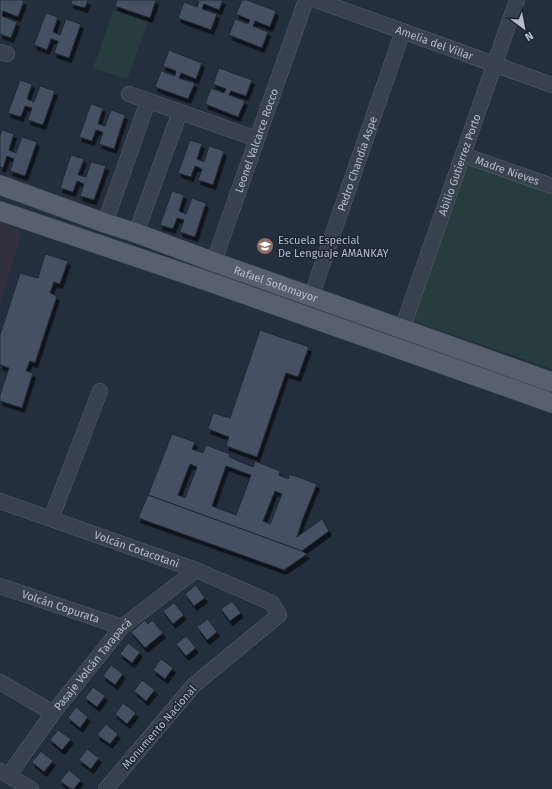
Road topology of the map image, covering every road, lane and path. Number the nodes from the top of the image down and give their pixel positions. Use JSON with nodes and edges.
{"nodes":[{"id":1,"x":306,"y":0,"type":"edge"},
{"id":2,"x":316,"y":0,"type":"edge"},
{"id":3,"x":517,"y":0,"type":"edge"},
{"id":4,"x":403,"y":31,"type":"junction"},
{"id":5,"x":494,"y":64,"type":"junction"},
{"id":6,"x":552,"y":85,"type":"edge"},
{"id":7,"x":130,"y":94,"type":"dead end"},
{"id":8,"x":148,"y":101,"type":"junction"},
{"id":9,"x":180,"y":112,"type":"junction"},
{"id":10,"x":257,"y":140,"type":"junction"},
{"id":11,"x":463,"y":155,"type":"junction"},
{"id":12,"x":0,"y":185,"type":"edge"},
{"id":13,"x":552,"y":186,"type":"edge"},
{"id":14,"x":0,"y":211,"type":"edge"},
{"id":15,"x":104,"y":223,"type":"junction"},
{"id":16,"x":136,"y":232,"type":"junction"},
{"id":17,"x":214,"y":262,"type":"junction"},
{"id":18,"x":207,"y":281,"type":"junction"},
{"id":19,"x":311,"y":296,"type":"junction"},
{"id":20,"x":402,"y":329,"type":"junction"},
{"id":21,"x":552,"y":382,"type":"edge"},
{"id":22,"x":100,"y":391,"type":"dead end"},
{"id":23,"x":552,"y":403,"type":"edge"},
{"id":24,"x":0,"y":501,"type":"edge"},
{"id":25,"x":52,"y":519,"type":"junction"},
{"id":26,"x":196,"y":570,"type":"junction"},
{"id":27,"x":0,"y":586,"type":"edge"},
{"id":28,"x":272,"y":603,"type":"joint"},
{"id":29,"x":122,"y":627,"type":"junction"},
{"id":30,"x":0,"y":682,"type":"edge"},
{"id":31,"x":53,"y":713,"type":"junction"},
{"id":32,"x":4,"y":773,"type":"edge"},
{"id":33,"x":31,"y":789,"type":"edge"},
{"id":34,"x":106,"y":789,"type":"edge"}],
"edges":[{"from":1,"to":10,"type":"street","name":"Leonel Valcarce Rocco"},
{"from":2,"to":4,"type":"street","name":"Amelia del Villar"},
{"from":3,"to":5,"type":"street","name":"Abilio Gutierrez Porto"},
{"from":4,"to":5,"type":"street","name":"Amelia del Villar"},
{"from":4,"to":19,"type":"street","name":"Pedro Chandia Aspe"},
{"from":5,"to":6,"type":"street","name":"Amelia del Villar"},
{"from":5,"to":11,"type":"street","name":"Abilio Gutierrez Porto"},
{"from":7,"to":8,"type":"street"},
{"from":8,"to":9,"type":"street"},
{"from":8,"to":15,"type":"street"},
{"from":9,"to":10,"type":"street"},
{"from":9,"to":16,"type":"street"},
{"from":10,"to":17,"type":"street","name":"Leonel Valcarce Rocco"},
{"from":11,"to":13,"type":"street","name":"Madre Nieves"},
{"from":11,"to":20,"type":"street","name":"Abilio Gutierrez Porto"},
{"from":12,"to":15,"type":"main road","name":"Rafael Sotomayor"},
{"from":14,"to":18,"type":"main road","name":"Rafael Sotomayor"},
{"from":15,"to":16,"type":"main road","name":"Rafael Sotomayor"},
{"from":16,"to":17,"type":"main road","name":"Rafael Sotomayor"},
{"from":17,"to":18,"type":"street","name":"Leonel Valcarce Rocco"},
{"from":17,"to":19,"type":"main road","name":"Rafael Sotomayor"},
{"from":18,"to":23,"type":"main road","name":"Rafael Sotomayor"},
{"from":19,"to":20,"type":"main road","name":"Rafael Sotomayor"},
{"from":20,"to":21,"type":"main road","name":"Rafael Sotomayor"},
{"from":22,"to":25,"type":"street"},
{"from":24,"to":25,"type":"street","name":"Volcán Cotacotani"},
{"from":25,"to":26,"type":"street","name":"Volcán Cotacotani"},
{"from":26,"to":28,"type":"street","name":"Volcán Cotacotani"},
{"from":26,"to":29,"type":"street","name":"Pasaje Volcán Tarapacá"},
{"from":27,"to":29,"type":"street","name":"Volcán Copurata"},
{"from":28,"to":34,"type":"street","name":"Monumento Nacional"},
{"from":29,"to":31,"type":"street","name":"Pasaje Volcán Tarapacá"},
{"from":30,"to":31,"type":"street"},
{"from":31,"to":32,"type":"street","name":"Pasaje Volcán Tarapacá"},
{"from":32,"to":33,"type":"street"}]}
